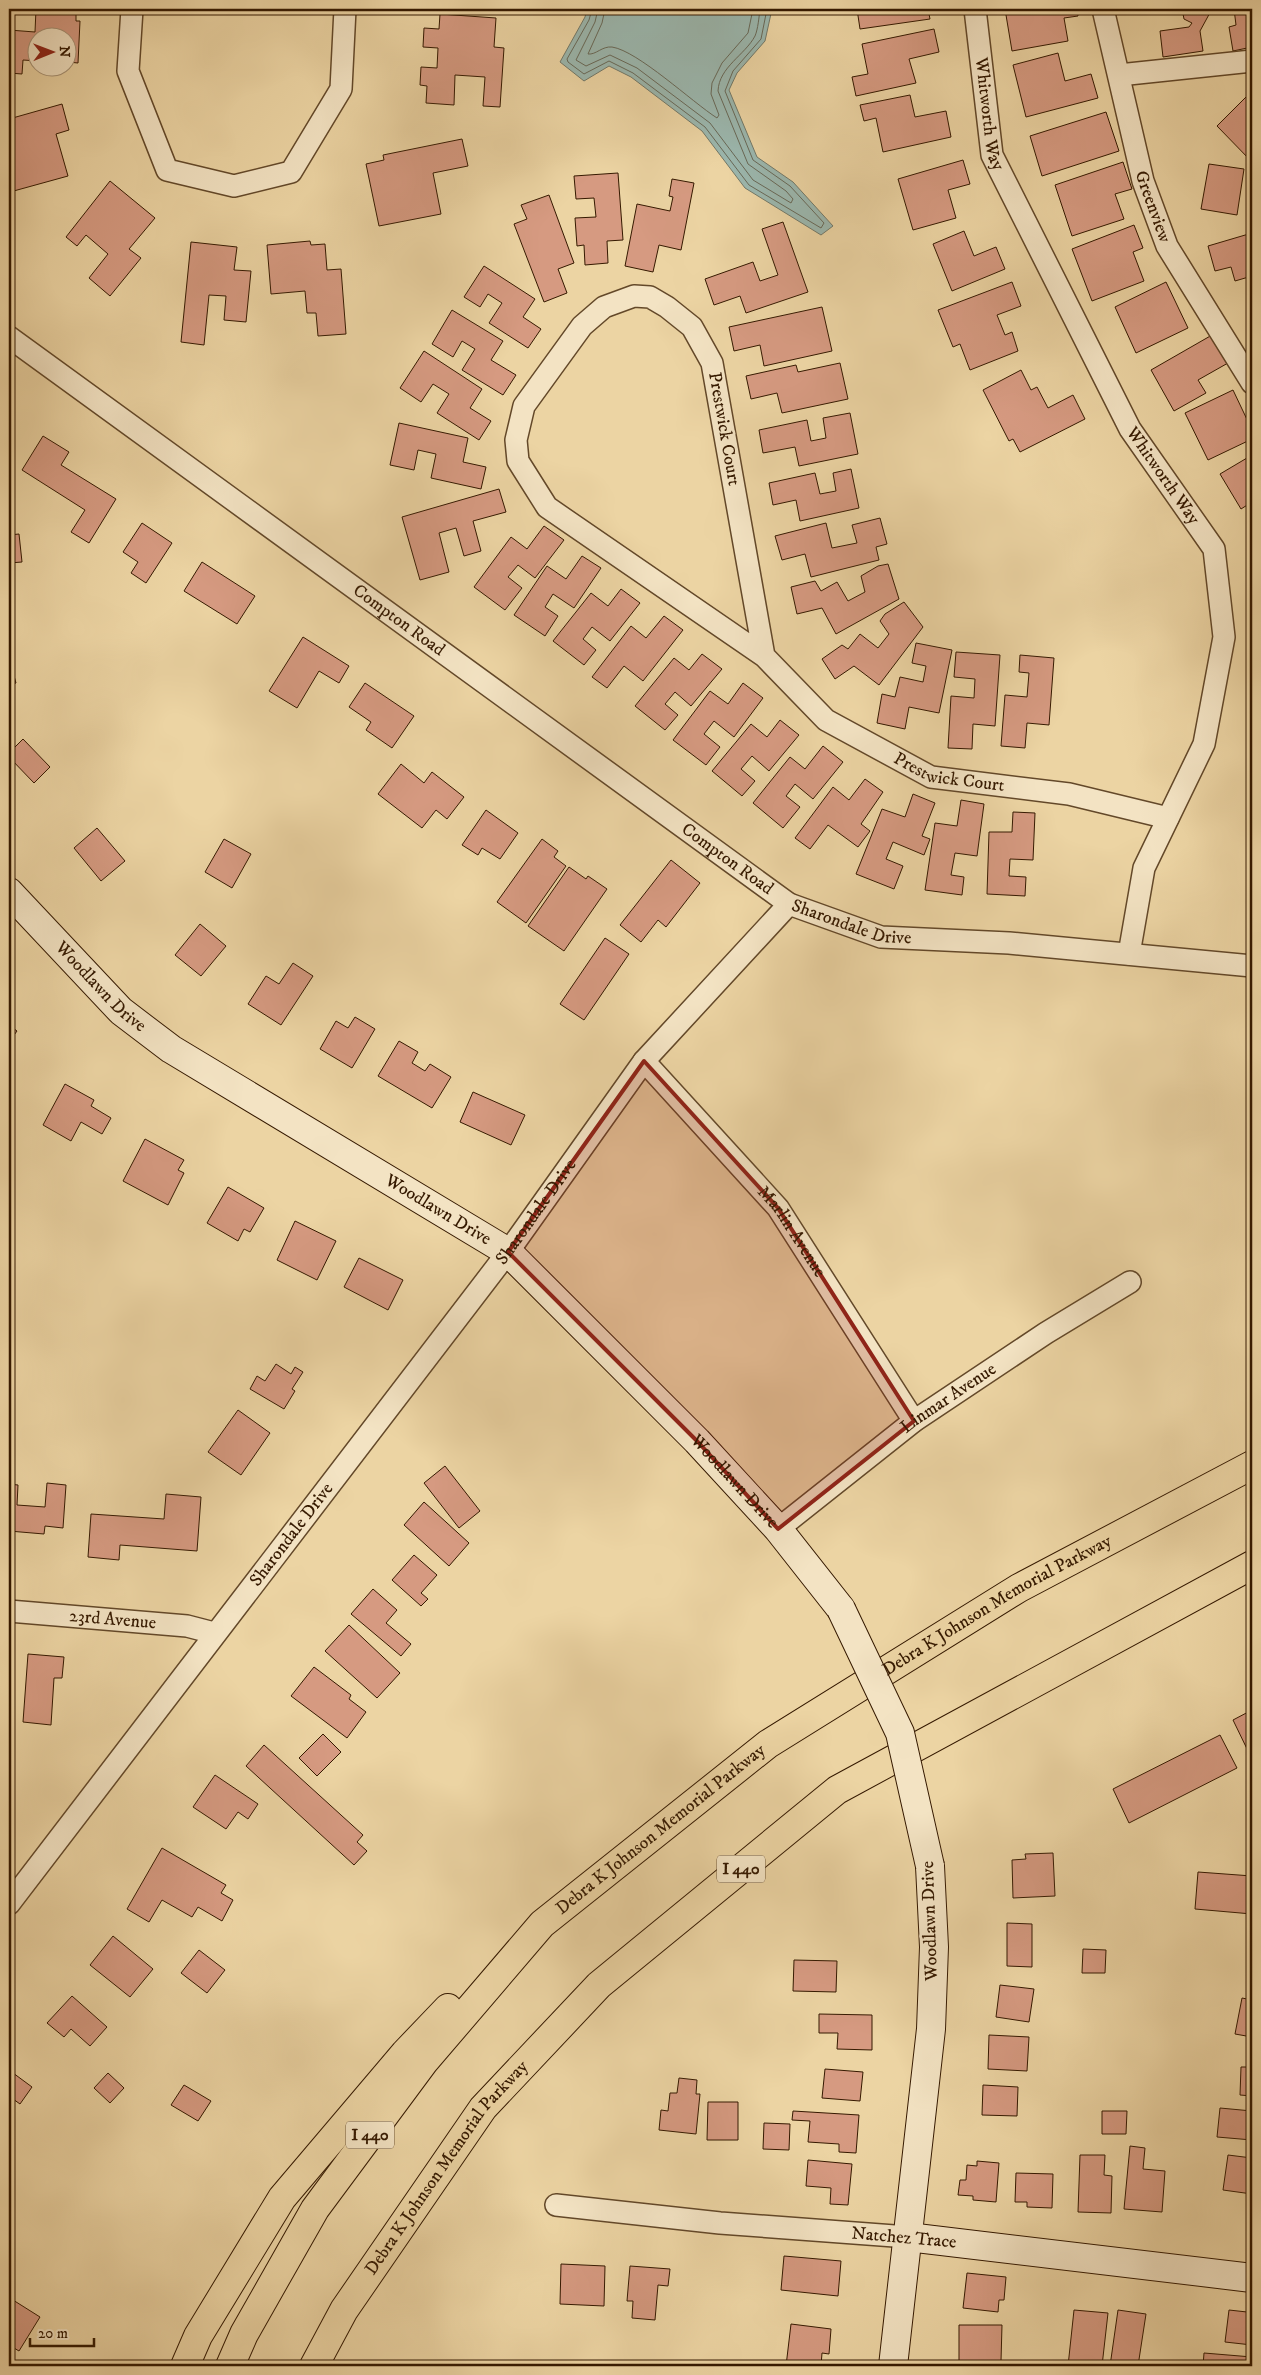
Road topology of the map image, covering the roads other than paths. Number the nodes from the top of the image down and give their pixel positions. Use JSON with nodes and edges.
{"nodes":[{"id":1,"x":132,"y":9,"type":"edge"},
{"id":2,"x":345,"y":9,"type":"edge"},
{"id":3,"x":975,"y":9,"type":"edge"},
{"id":4,"x":1103,"y":9,"type":"edge"},
{"id":5,"x":1252,"y":61,"type":"edge"},
{"id":6,"x":1119,"y":75,"type":"junction"},
{"id":7,"x":9,"y":337,"type":"edge"},
{"id":8,"x":1252,"y":383,"type":"edge"},
{"id":9,"x":764,"y":656,"type":"junction"},
{"id":10,"x":1168,"y":818,"type":"junction"},
{"id":11,"x":9,"y":892,"type":"edge"},
{"id":12,"x":789,"y":904,"type":"junction"},
{"id":13,"x":1129,"y":954,"type":"junction"},
{"id":14,"x":1252,"y":966,"type":"edge"},
{"id":15,"x":644,"y":1062,"type":"junction"},
{"id":16,"x":508,"y":1252,"type":"junction"},
{"id":17,"x":1130,"y":1282,"type":"dead end"},
{"id":18,"x":914,"y":1421,"type":"junction"},
{"id":19,"x":1252,"y":1465,"type":"edge"},
{"id":20,"x":778,"y":1529,"type":"junction"},
{"id":21,"x":1252,"y":1565,"type":"edge"},
{"id":22,"x":9,"y":1611,"type":"edge"},
{"id":23,"x":214,"y":1634,"type":"junction"},
{"id":24,"x":9,"y":1904,"type":"edge"},
{"id":25,"x":542,"y":1924,"type":"junction"},
{"id":26,"x":556,"y":2205,"type":"dead end"},
{"id":27,"x":908,"y":2237,"type":"junction"},
{"id":28,"x":1252,"y":2278,"type":"edge"},
{"id":29,"x":344,"y":2310,"type":"junction"},
{"id":30,"x":185,"y":2366,"type":"edge"},
{"id":31,"x":230,"y":2366,"type":"edge"},
{"id":32,"x":314,"y":2366,"type":"edge"},
{"id":33,"x":324,"y":2366,"type":"edge"},
{"id":34,"x":893,"y":2366,"type":"edge"}],
"edges":[{"from":1,"to":2,"type":"street"},
{"from":3,"to":10,"type":"street","name":"Whitworth Way"},
{"from":4,"to":6,"type":"street","name":"Greenview"},
{"from":5,"to":6,"type":"street"},
{"from":6,"to":8,"type":"street","name":"Greenview"},
{"from":7,"to":12,"type":"street","name":"Compton Road"},
{"from":9,"to":9,"type":"street","name":"Prestwick Court"},
{"from":9,"to":10,"type":"street","name":"Prestwick Court"},
{"from":10,"to":13,"type":"street","name":"Whitworth Way"},
{"from":11,"to":16,"type":"main road","name":"Woodlawn Drive"},
{"from":12,"to":13,"type":"street","name":"Sharondale Drive"},
{"from":12,"to":15,"type":"street","name":"Sharondale Drive"},
{"from":13,"to":14,"type":"street","name":"Sharondale Drive"},
{"from":15,"to":16,"type":"street","name":"Sharondale Drive"},
{"from":15,"to":18,"type":"street","name":"Marlin Avenue"},
{"from":16,"to":20,"type":"main road","name":"Woodlawn Drive"},
{"from":16,"to":23,"type":"street","name":"Sharondale Drive"},
{"from":17,"to":18,"type":"street","name":"Linmar Avenue"},
{"from":18,"to":20,"type":"street","name":"Linmar Avenue"},
{"from":19,"to":25,"type":"highway","name":"Debra K Johnson Memorial Parkway","number":"I 440"},
{"from":20,"to":27,"type":"main road","name":"Woodlawn Drive","bridge":true},
{"from":21,"to":29,"type":"highway","name":"Debra K Johnson Memorial Parkway","number":"I 440"},
{"from":22,"to":23,"type":"street","name":"23rd Avenue"},
{"from":23,"to":24,"type":"street","name":"Sharondale Drive"},
{"from":25,"to":30,"type":"highway"},
{"from":25,"to":31,"type":"highway","name":"Debra K Johnson Memorial Parkway","number":"I 440"},
{"from":26,"to":27,"type":"street","name":"Natchez Trace"},
{"from":27,"to":28,"type":"main road","name":"Natchez Trace"},
{"from":27,"to":34,"type":"main road","name":"Woodlawn Drive"},
{"from":29,"to":32,"type":"highway","name":"Debra K Johnson Memorial Parkway","number":"I 440"},
{"from":29,"to":33,"type":"highway"}]}
